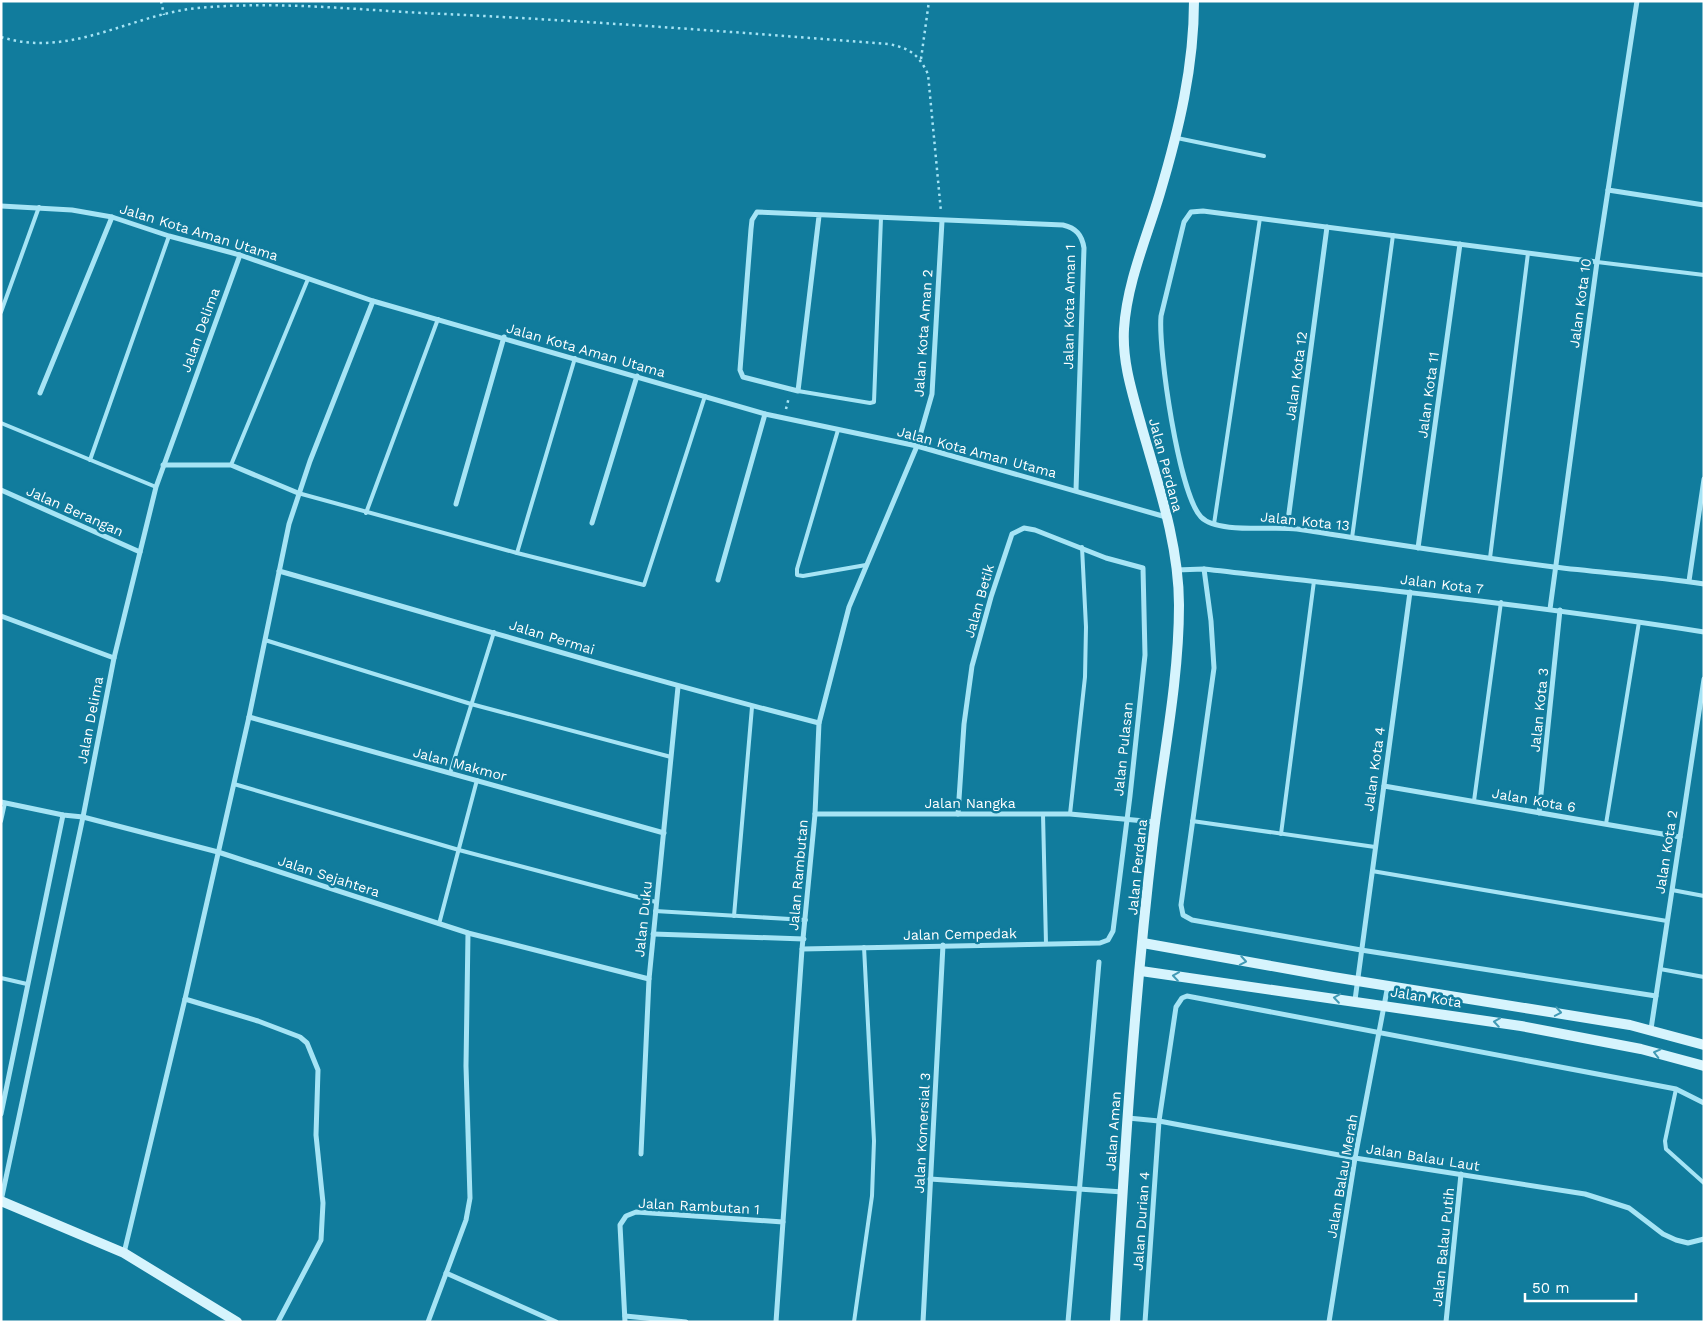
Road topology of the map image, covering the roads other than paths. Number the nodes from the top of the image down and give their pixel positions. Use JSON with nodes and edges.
{"nodes":[{"id":1,"x":1194,"y":1,"type":"edge"},
{"id":2,"x":1637,"y":1,"type":"edge"},
{"id":3,"x":1175,"y":137,"type":"junction"},
{"id":4,"x":1264,"y":156,"type":"dead end"},
{"id":5,"x":1608,"y":190,"type":"junction"},
{"id":6,"x":1704,"y":205,"type":"edge"},
{"id":7,"x":1,"y":206,"type":"edge"},
{"id":8,"x":39,"y":208,"type":"junction"},
{"id":9,"x":819,"y":216,"type":"junction"},
{"id":10,"x":112,"y":217,"type":"junction"},
{"id":11,"x":881,"y":218,"type":"junction"},
{"id":12,"x":1260,"y":218,"type":"junction"},
{"id":13,"x":942,"y":221,"type":"junction"},
{"id":14,"x":1327,"y":227,"type":"junction"},
{"id":15,"x":1393,"y":235,"type":"junction"},
{"id":16,"x":169,"y":236,"type":"junction"},
{"id":17,"x":1460,"y":244,"type":"junction"},
{"id":18,"x":1528,"y":253,"type":"junction"},
{"id":19,"x":240,"y":255,"type":"junction"},
{"id":20,"x":1597,"y":262,"type":"junction"},
{"id":21,"x":1704,"y":275,"type":"edge"},
{"id":22,"x":308,"y":279,"type":"junction"},
{"id":23,"x":372,"y":301,"type":"junction"},
{"id":24,"x":1,"y":312,"type":"edge"},
{"id":25,"x":438,"y":319,"type":"junction"},
{"id":26,"x":504,"y":337,"type":"junction"},
{"id":27,"x":575,"y":358,"type":"junction"},
{"id":28,"x":637,"y":376,"type":"junction"},
{"id":29,"x":798,"y":391,"type":"junction"},
{"id":30,"x":40,"y":393,"type":"dead end"},
{"id":31,"x":704,"y":396,"type":"junction"},
{"id":32,"x":765,"y":414,"type":"junction"},
{"id":33,"x":1,"y":423,"type":"edge"},
{"id":34,"x":838,"y":430,"type":"junction"},
{"id":35,"x":917,"y":446,"type":"junction"},
{"id":36,"x":90,"y":460,"type":"junction"},
{"id":37,"x":231,"y":464,"type":"junction"},
{"id":38,"x":163,"y":465,"type":"junction"},
{"id":39,"x":1704,"y":479,"type":"edge"},
{"id":40,"x":156,"y":487,"type":"junction"},
{"id":41,"x":1,"y":490,"type":"edge"},
{"id":42,"x":1076,"y":490,"type":"junction"},
{"id":43,"x":298,"y":493,"type":"junction"},
{"id":44,"x":456,"y":504,"type":"dead end"},
{"id":45,"x":366,"y":513,"type":"junction"},
{"id":46,"x":1166,"y":517,"type":"junction"},
{"id":47,"x":592,"y":523,"type":"dead end"},
{"id":48,"x":1214,"y":524,"type":"junction"},
{"id":49,"x":1287,"y":528,"type":"junction"},
{"id":50,"x":1352,"y":538,"type":"junction"},
{"id":51,"x":1082,"y":548,"type":"junction"},
{"id":52,"x":1418,"y":548,"type":"junction"},
{"id":53,"x":140,"y":552,"type":"junction"},
{"id":54,"x":517,"y":554,"type":"junction"},
{"id":55,"x":1490,"y":558,"type":"junction"},
{"id":56,"x":866,"y":565,"type":"junction"},
{"id":57,"x":1554,"y":567,"type":"junction"},
{"id":58,"x":1143,"y":568,"type":"joint"},
{"id":59,"x":1204,"y":569,"type":"junction"},
{"id":60,"x":1176,"y":570,"type":"junction"},
{"id":61,"x":279,"y":571,"type":"junction"},
{"id":62,"x":718,"y":580,"type":"dead end"},
{"id":63,"x":1689,"y":581,"type":"junction"},
{"id":64,"x":1314,"y":582,"type":"junction"},
{"id":65,"x":1704,"y":584,"type":"edge"},
{"id":66,"x":1410,"y":592,"type":"junction"},
{"id":67,"x":1501,"y":602,"type":"junction"},
{"id":68,"x":1550,"y":609,"type":"junction"},
{"id":69,"x":1560,"y":610,"type":"junction"},
{"id":70,"x":1,"y":616,"type":"edge"},
{"id":71,"x":1639,"y":622,"type":"junction"},
{"id":72,"x":494,"y":632,"type":"junction"},
{"id":73,"x":1704,"y":632,"type":"edge"},
{"id":74,"x":265,"y":640,"type":"junction"},
{"id":75,"x":114,"y":658,"type":"junction"},
{"id":76,"x":1704,"y":679,"type":"edge"},
{"id":77,"x":678,"y":687,"type":"junction"},
{"id":78,"x":471,"y":704,"type":"junction"},
{"id":79,"x":752,"y":706,"type":"junction"},
{"id":80,"x":249,"y":717,"type":"junction"},
{"id":81,"x":819,"y":724,"type":"junction"},
{"id":82,"x":671,"y":757,"type":"junction"},
{"id":83,"x":450,"y":773,"type":"junction"},
{"id":84,"x":477,"y":780,"type":"junction"},
{"id":85,"x":234,"y":784,"type":"junction"},
{"id":86,"x":1384,"y":786,"type":"junction"},
{"id":87,"x":1474,"y":801,"type":"junction"},
{"id":88,"x":3,"y":803,"type":"edge"},
{"id":89,"x":1539,"y":812,"type":"junction"},
{"id":90,"x":814,"y":814,"type":"junction"},
{"id":91,"x":958,"y":814,"type":"junction"},
{"id":92,"x":1043,"y":814,"type":"junction"},
{"id":93,"x":1070,"y":814,"type":"junction"},
{"id":94,"x":63,"y":815,"type":"junction"},
{"id":95,"x":83,"y":817,"type":"junction"},
{"id":96,"x":1126,"y":818,"type":"junction"},
{"id":97,"x":1,"y":821,"type":"edge"},
{"id":98,"x":1192,"y":821,"type":"junction"},
{"id":99,"x":1155,"y":822,"type":"junction"},
{"id":100,"x":1606,"y":824,"type":"junction"},
{"id":101,"x":664,"y":832,"type":"junction"},
{"id":102,"x":1281,"y":834,"type":"junction"},
{"id":103,"x":1680,"y":837,"type":"junction"},
{"id":104,"x":1375,"y":847,"type":"junction"},
{"id":105,"x":459,"y":850,"type":"junction"},
{"id":106,"x":218,"y":852,"type":"junction"},
{"id":107,"x":1372,"y":871,"type":"junction"},
{"id":108,"x":1672,"y":890,"type":"junction"},
{"id":109,"x":1704,"y":896,"type":"edge"},
{"id":110,"x":656,"y":902,"type":"junction"},
{"id":111,"x":655,"y":910,"type":"junction"},
{"id":112,"x":734,"y":916,"type":"junction"},
{"id":113,"x":806,"y":920,"type":"junction"},
{"id":114,"x":1667,"y":921,"type":"junction"},
{"id":115,"x":440,"y":924,"type":"junction"},
{"id":116,"x":1113,"y":931,"type":"joint"},
{"id":117,"x":468,"y":933,"type":"junction"},
{"id":118,"x":654,"y":934,"type":"junction"},
{"id":119,"x":804,"y":939,"type":"junction"},
{"id":120,"x":1143,"y":943,"type":"junction"},
{"id":121,"x":1046,"y":944,"type":"junction"},
{"id":122,"x":943,"y":945,"type":"junction"},
{"id":123,"x":864,"y":947,"type":"junction"},
{"id":124,"x":802,"y":949,"type":"junction"},
{"id":125,"x":1361,"y":950,"type":"junction"},
{"id":126,"x":1098,"y":962,"type":"dead end"},
{"id":127,"x":1660,"y":969,"type":"junction"},
{"id":128,"x":1141,"y":971,"type":"junction"},
{"id":129,"x":1704,"y":977,"type":"edge"},
{"id":130,"x":1,"y":978,"type":"edge"},
{"id":131,"x":649,"y":979,"type":"junction"},
{"id":132,"x":1358,"y":981,"type":"junction"},
{"id":133,"x":27,"y":984,"type":"junction"},
{"id":134,"x":1388,"y":985,"type":"junction"},
{"id":135,"x":1656,"y":996,"type":"junction"},
{"id":136,"x":185,"y":999,"type":"junction"},
{"id":137,"x":1355,"y":1000,"type":"junction"},
{"id":138,"x":1386,"y":1005,"type":"junction"},
{"id":139,"x":1651,"y":1029,"type":"junction"},
{"id":140,"x":1380,"y":1034,"type":"junction"},
{"id":141,"x":1704,"y":1044,"type":"edge"},
{"id":142,"x":1704,"y":1066,"type":"edge"},
{"id":143,"x":1676,"y":1089,"type":"junction"},
{"id":144,"x":1704,"y":1103,"type":"edge"},
{"id":145,"x":1,"y":1114,"type":"edge"},
{"id":146,"x":1127,"y":1118,"type":"junction"},
{"id":147,"x":1159,"y":1121,"type":"junction"},
{"id":148,"x":641,"y":1154,"type":"dead end"},
{"id":149,"x":1355,"y":1158,"type":"junction"},
{"id":150,"x":1461,"y":1174,"type":"junction"},
{"id":151,"x":930,"y":1179,"type":"junction"},
{"id":152,"x":1704,"y":1183,"type":"edge"},
{"id":153,"x":1079,"y":1189,"type":"junction"},
{"id":154,"x":1123,"y":1192,"type":"junction"},
{"id":155,"x":1,"y":1201,"type":"edge"},
{"id":156,"x":783,"y":1222,"type":"junction"},
{"id":157,"x":1704,"y":1240,"type":"edge"},
{"id":158,"x":124,"y":1253,"type":"junction"},
{"id":159,"x":446,"y":1273,"type":"junction"},
{"id":160,"x":625,"y":1319,"type":"edge"},
{"id":161,"x":237,"y":1322,"type":"edge"},
{"id":162,"x":278,"y":1322,"type":"edge"},
{"id":163,"x":428,"y":1322,"type":"edge"},
{"id":164,"x":556,"y":1322,"type":"edge"},
{"id":165,"x":686,"y":1322,"type":"edge"},
{"id":166,"x":776,"y":1322,"type":"edge"},
{"id":167,"x":854,"y":1322,"type":"edge"},
{"id":168,"x":923,"y":1322,"type":"edge"},
{"id":169,"x":1068,"y":1322,"type":"edge"},
{"id":170,"x":1115,"y":1322,"type":"edge"},
{"id":171,"x":1145,"y":1322,"type":"edge"},
{"id":172,"x":1329,"y":1322,"type":"edge"},
{"id":173,"x":1446,"y":1322,"type":"edge"}],
"edges":[{"from":1,"to":3,"type":"street","name":"Jalan Perdana"},
{"from":2,"to":5,"type":"street","name":"Jalan Kota 10"},
{"from":3,"to":4,"type":"lane"},
{"from":3,"to":46,"type":"street","name":"Jalan Perdana"},
{"from":5,"to":6,"type":"street"},
{"from":5,"to":20,"type":"street","name":"Jalan Kota 10"},
{"from":7,"to":8,"type":"street","name":"Jalan Kota Aman Utama"},
{"from":8,"to":10,"type":"street","name":"Jalan Kota Aman Utama"},
{"from":8,"to":24,"type":"lane"},
{"from":9,"to":11,"type":"street","name":"Jalan Kota Aman 1"},
{"from":9,"to":29,"type":"street"},
{"from":9,"to":29,"type":"street","name":"Jalan Kota Aman 1"},
{"from":10,"to":16,"type":"street","name":"Jalan Kota Aman Utama"},
{"from":10,"to":30,"type":"street"},
{"from":11,"to":13,"type":"street","name":"Jalan Kota Aman 1"},
{"from":11,"to":29,"type":"lane"},
{"from":12,"to":14,"type":"street"},
{"from":12,"to":48,"type":"lane"},
{"from":12,"to":48,"type":"street"},
{"from":13,"to":35,"type":"street","name":"Jalan Kota Aman 2"},
{"from":13,"to":42,"type":"street","name":"Jalan Kota Aman 1"},
{"from":14,"to":15,"type":"street"},
{"from":14,"to":49,"type":"street","name":"Jalan Kota 12"},
{"from":15,"to":17,"type":"street"},
{"from":15,"to":50,"type":"lane"},
{"from":16,"to":19,"type":"street","name":"Jalan Kota Aman Utama"},
{"from":16,"to":36,"type":"lane"},
{"from":17,"to":18,"type":"street"},
{"from":17,"to":52,"type":"street","name":"Jalan Kota 11"},
{"from":18,"to":20,"type":"street"},
{"from":18,"to":55,"type":"lane"},
{"from":19,"to":22,"type":"street","name":"Jalan Kota Aman Utama"},
{"from":19,"to":38,"type":"street","name":"Jalan Delima"},
{"from":20,"to":21,"type":"lane"},
{"from":20,"to":57,"type":"street","name":"Jalan Kota 10"},
{"from":22,"to":23,"type":"street","name":"Jalan Kota Aman Utama"},
{"from":22,"to":37,"type":"lane"},
{"from":23,"to":25,"type":"street","name":"Jalan Kota Aman Utama"},
{"from":23,"to":43,"type":"street"},
{"from":25,"to":26,"type":"street","name":"Jalan Kota Aman Utama"},
{"from":25,"to":45,"type":"lane"},
{"from":26,"to":27,"type":"street","name":"Jalan Kota Aman Utama"},
{"from":26,"to":44,"type":"street"},
{"from":27,"to":28,"type":"street","name":"Jalan Kota Aman Utama"},
{"from":27,"to":54,"type":"lane"},
{"from":28,"to":31,"type":"street","name":"Jalan Kota Aman Utama"},
{"from":28,"to":47,"type":"street"},
{"from":31,"to":32,"type":"street","name":"Jalan Kota Aman Utama"},
{"from":31,"to":54,"type":"lane"},
{"from":32,"to":34,"type":"street","name":"Jalan Kota Aman Utama"},
{"from":32,"to":62,"type":"street"},
{"from":33,"to":36,"type":"lane"},
{"from":34,"to":35,"type":"street","name":"Jalan Kota Aman Utama"},
{"from":34,"to":56,"type":"lane"},
{"from":35,"to":42,"type":"street","name":"Jalan Kota Aman Utama"},
{"from":35,"to":56,"type":"street","name":"Jalan Rambutan"},
{"from":36,"to":40,"type":"lane"},
{"from":37,"to":38,"type":"street"},
{"from":37,"to":43,"type":"street"},
{"from":38,"to":40,"type":"street","name":"Jalan Delima"},
{"from":39,"to":63,"type":"street"},
{"from":40,"to":53,"type":"street","name":"Jalan Delima"},
{"from":41,"to":53,"type":"street","name":"Jalan Berangan"},
{"from":42,"to":46,"type":"street","name":"Jalan Kota Aman Utama"},
{"from":43,"to":45,"type":"lane"},
{"from":43,"to":61,"type":"street"},
{"from":45,"to":54,"type":"lane"},
{"from":46,"to":60,"type":"street","name":"Jalan Perdana"},
{"from":48,"to":49,"type":"street","name":"Jalan Kota 13"},
{"from":49,"to":50,"type":"street","name":"Jalan Kota 13"},
{"from":50,"to":52,"type":"street","name":"Jalan Kota 13"},
{"from":51,"to":58,"type":"street","name":"Jalan Betik"},
{"from":51,"to":91,"type":"street","name":"Jalan Betik"},
{"from":51,"to":93,"type":"lane"},
{"from":52,"to":55,"type":"street","name":"Jalan Kota 13"},
{"from":53,"to":75,"type":"street","name":"Jalan Delima"},
{"from":55,"to":57,"type":"street","name":"Jalan Kota 13"},
{"from":56,"to":81,"type":"street","name":"Jalan Rambutan"},
{"from":57,"to":63,"type":"street","name":"Jalan Kota 13"},
{"from":57,"to":68,"type":"street","name":"Jalan Kota 10"},
{"from":58,"to":96,"type":"street","name":"Jalan Pulasan"},
{"from":59,"to":60,"type":"street","name":"Jalan Kota 7"},
{"from":59,"to":64,"type":"street","name":"Jalan Kota 7"},
{"from":59,"to":98,"type":"street"},
{"from":60,"to":99,"type":"street","name":"Jalan Perdana"},
{"from":61,"to":72,"type":"street","name":"Jalan Permai"},
{"from":61,"to":74,"type":"street"},
{"from":63,"to":65,"type":"street","name":"Jalan Kota 13"},
{"from":64,"to":66,"type":"street","name":"Jalan Kota 7"},
{"from":64,"to":102,"type":"lane"},
{"from":66,"to":67,"type":"street","name":"Jalan Kota 7"},
{"from":66,"to":86,"type":"street","name":"Jalan Kota 4"},
{"from":67,"to":68,"type":"street","name":"Jalan Kota 7"},
{"from":67,"to":87,"type":"lane"},
{"from":68,"to":69,"type":"street","name":"Jalan Kota 7"},
{"from":69,"to":71,"type":"street","name":"Jalan Kota 7"},
{"from":69,"to":89,"type":"street","name":"Jalan Kota 3"},
{"from":70,"to":75,"type":"street"},
{"from":71,"to":73,"type":"street","name":"Jalan Kota 7"},
{"from":71,"to":100,"type":"lane"},
{"from":72,"to":77,"type":"street","name":"Jalan Permai"},
{"from":72,"to":78,"type":"lane"},
{"from":74,"to":78,"type":"lane"},
{"from":74,"to":80,"type":"street"},
{"from":75,"to":95,"type":"street","name":"Jalan Delima"},
{"from":76,"to":103,"type":"street","name":"Jalan Kota 2"},
{"from":77,"to":79,"type":"street","name":"Jalan Permai"},
{"from":77,"to":82,"type":"street","name":"Jalan Duku"},
{"from":78,"to":82,"type":"lane"},
{"from":78,"to":83,"type":"lane"},
{"from":79,"to":81,"type":"street","name":"Jalan Permai"},
{"from":79,"to":112,"type":"lane"},
{"from":80,"to":83,"type":"street","name":"Jalan Makmor"},
{"from":80,"to":85,"type":"street"},
{"from":81,"to":90,"type":"street","name":"Jalan Rambutan"},
{"from":82,"to":101,"type":"street","name":"Jalan Duku"},
{"from":83,"to":84,"type":"street","name":"Jalan Makmor"},
{"from":84,"to":101,"type":"street","name":"Jalan Makmor"},
{"from":84,"to":105,"type":"lane"},
{"from":85,"to":105,"type":"lane"},
{"from":85,"to":106,"type":"street"},
{"from":86,"to":87,"type":"street","name":"Jalan Kota 6"},
{"from":86,"to":104,"type":"street","name":"Jalan Kota 4"},
{"from":87,"to":89,"type":"street","name":"Jalan Kota 6"},
{"from":88,"to":94,"type":"street","name":"Jalan Sejahtera"},
{"from":88,"to":97,"type":"lane"},
{"from":89,"to":100,"type":"street","name":"Jalan Kota 6"},
{"from":90,"to":91,"type":"street","name":"Jalan Nangka"},
{"from":90,"to":113,"type":"street","name":"Jalan Rambutan"},
{"from":91,"to":92,"type":"street","name":"Jalan Nangka"},
{"from":92,"to":93,"type":"street","name":"Jalan Nangka"},
{"from":92,"to":121,"type":"lane"},
{"from":93,"to":96,"type":"street","name":"Jalan Nangka"},
{"from":94,"to":95,"type":"street","name":"Jalan Sejahtera"},
{"from":94,"to":133,"type":"street"},
{"from":95,"to":106,"type":"street","name":"Jalan Sejahtera"},
{"from":95,"to":155,"type":"street","name":"Jalan Delima"},
{"from":96,"to":99,"type":"street","name":"Jalan Nangka"},
{"from":96,"to":116,"type":"street","name":"Jalan Pulasan"},
{"from":98,"to":102,"type":"lane"},
{"from":98,"to":125,"type":"street"},
{"from":99,"to":120,"type":"street","name":"Jalan Perdana"},
{"from":100,"to":103,"type":"street","name":"Jalan Kota 6"},
{"from":101,"to":110,"type":"street","name":"Jalan Duku"},
{"from":102,"to":104,"type":"lane"},
{"from":103,"to":108,"type":"street","name":"Jalan Kota 2"},
{"from":104,"to":107,"type":"street","name":"Jalan Kota 4"},
{"from":105,"to":110,"type":"lane"},
{"from":105,"to":115,"type":"lane"},
{"from":106,"to":115,"type":"street","name":"Jalan Sejahtera"},
{"from":106,"to":136,"type":"street"},
{"from":107,"to":114,"type":"lane"},
{"from":107,"to":125,"type":"street","name":"Jalan Kota 4"},
{"from":108,"to":109,"type":"lane"},
{"from":108,"to":114,"type":"street","name":"Jalan Kota 2"},
{"from":110,"to":111,"type":"street","name":"Jalan Duku"},
{"from":111,"to":112,"type":"lane"},
{"from":111,"to":118,"type":"street","name":"Jalan Duku"},
{"from":112,"to":113,"type":"lane"},
{"from":113,"to":119,"type":"street","name":"Jalan Rambutan"},
{"from":114,"to":127,"type":"street","name":"Jalan Kota 2"},
{"from":115,"to":117,"type":"street","name":"Jalan Sejahtera"},
{"from":116,"to":121,"type":"street","name":"Jalan Cempedak"},
{"from":117,"to":131,"type":"street","name":"Jalan Sejahtera"},
{"from":117,"to":159,"type":"street"},
{"from":118,"to":119,"type":"street"},
{"from":118,"to":131,"type":"street","name":"Jalan Duku"},
{"from":119,"to":124,"type":"street","name":"Jalan Rambutan"},
{"from":120,"to":128,"type":"street","name":"Jalan Aman"},
{"from":120,"to":132,"type":"street","name":"Jalan Kota","one_way":true},
{"from":121,"to":122,"type":"street","name":"Jalan Cempedak"},
{"from":122,"to":123,"type":"street","name":"Jalan Cempedak"},
{"from":122,"to":151,"type":"street","name":"Jalan Komersial 3"},
{"from":123,"to":124,"type":"street","name":"Jalan Cempedak"},
{"from":123,"to":167,"type":"lane"},
{"from":124,"to":156,"type":"street","name":"Jalan Rambutan"},
{"from":125,"to":132,"type":"street","name":"Jalan Kota 4"},
{"from":125,"to":135,"type":"street"},
{"from":126,"to":153,"type":"street"},
{"from":127,"to":129,"type":"lane"},
{"from":127,"to":135,"type":"street","name":"Jalan Kota 2"},
{"from":137,"to":128,"type":"street","name":"Jalan Kota","one_way":true},
{"from":128,"to":146,"type":"street","name":"Jalan Aman"},
{"from":130,"to":133,"type":"lane"},
{"from":131,"to":148,"type":"street","name":"Jalan Duku"},
{"from":132,"to":134,"type":"street","name":"Jalan Kota"},
{"from":132,"to":137,"type":"street","name":"Jalan Kota 4"},
{"from":133,"to":145,"type":"street"},
{"from":134,"to":138,"type":"street","name":"Jalan Balau Merah"},
{"from":134,"to":139,"type":"street","name":"Jalan Kota","one_way":true},
{"from":135,"to":139,"type":"street","name":"Jalan Kota 2"},
{"from":136,"to":158,"type":"street"},
{"from":136,"to":162,"type":"street"},
{"from":137,"to":138,"type":"street","name":"Jalan Kota"},
{"from":138,"to":140,"type":"street","name":"Jalan Balau Merah"},
{"from":142,"to":138,"type":"street","name":"Jalan Kota","one_way":true},
{"from":139,"to":141,"type":"street","name":"Jalan Kota"},
{"from":140,"to":143,"type":"street"},
{"from":140,"to":147,"type":"street","name":"Jalan Durian 4"},
{"from":140,"to":149,"type":"street","name":"Jalan Balau Merah"},
{"from":143,"to":144,"type":"street"},
{"from":143,"to":152,"type":"lane"},
{"from":146,"to":147,"type":"street","name":"Jalan Balau Laut"},
{"from":146,"to":154,"type":"street","name":"Jalan Aman"},
{"from":147,"to":149,"type":"street","name":"Jalan Balau Laut"},
{"from":147,"to":171,"type":"street","name":"Jalan Durian 4"},
{"from":149,"to":150,"type":"street","name":"Jalan Balau Laut"},
{"from":149,"to":172,"type":"street","name":"Jalan Balau Merah"},
{"from":150,"to":157,"type":"street","name":"Jalan Balau Laut"},
{"from":150,"to":173,"type":"street","name":"Jalan Balau Putih"},
{"from":151,"to":153,"type":"street"},
{"from":151,"to":168,"type":"street","name":"Jalan Komersial 3"},
{"from":153,"to":154,"type":"street"},
{"from":153,"to":169,"type":"street"},
{"from":154,"to":170,"type":"street","name":"Jalan Aman"},
{"from":155,"to":158,"type":"street"},
{"from":156,"to":160,"type":"street","name":"Jalan Rambutan 1"},
{"from":156,"to":166,"type":"street","name":"Jalan Rambutan"},
{"from":158,"to":161,"type":"street"},
{"from":159,"to":163,"type":"street"},
{"from":159,"to":164,"type":"street"},
{"from":160,"to":165,"type":"street"}]}
